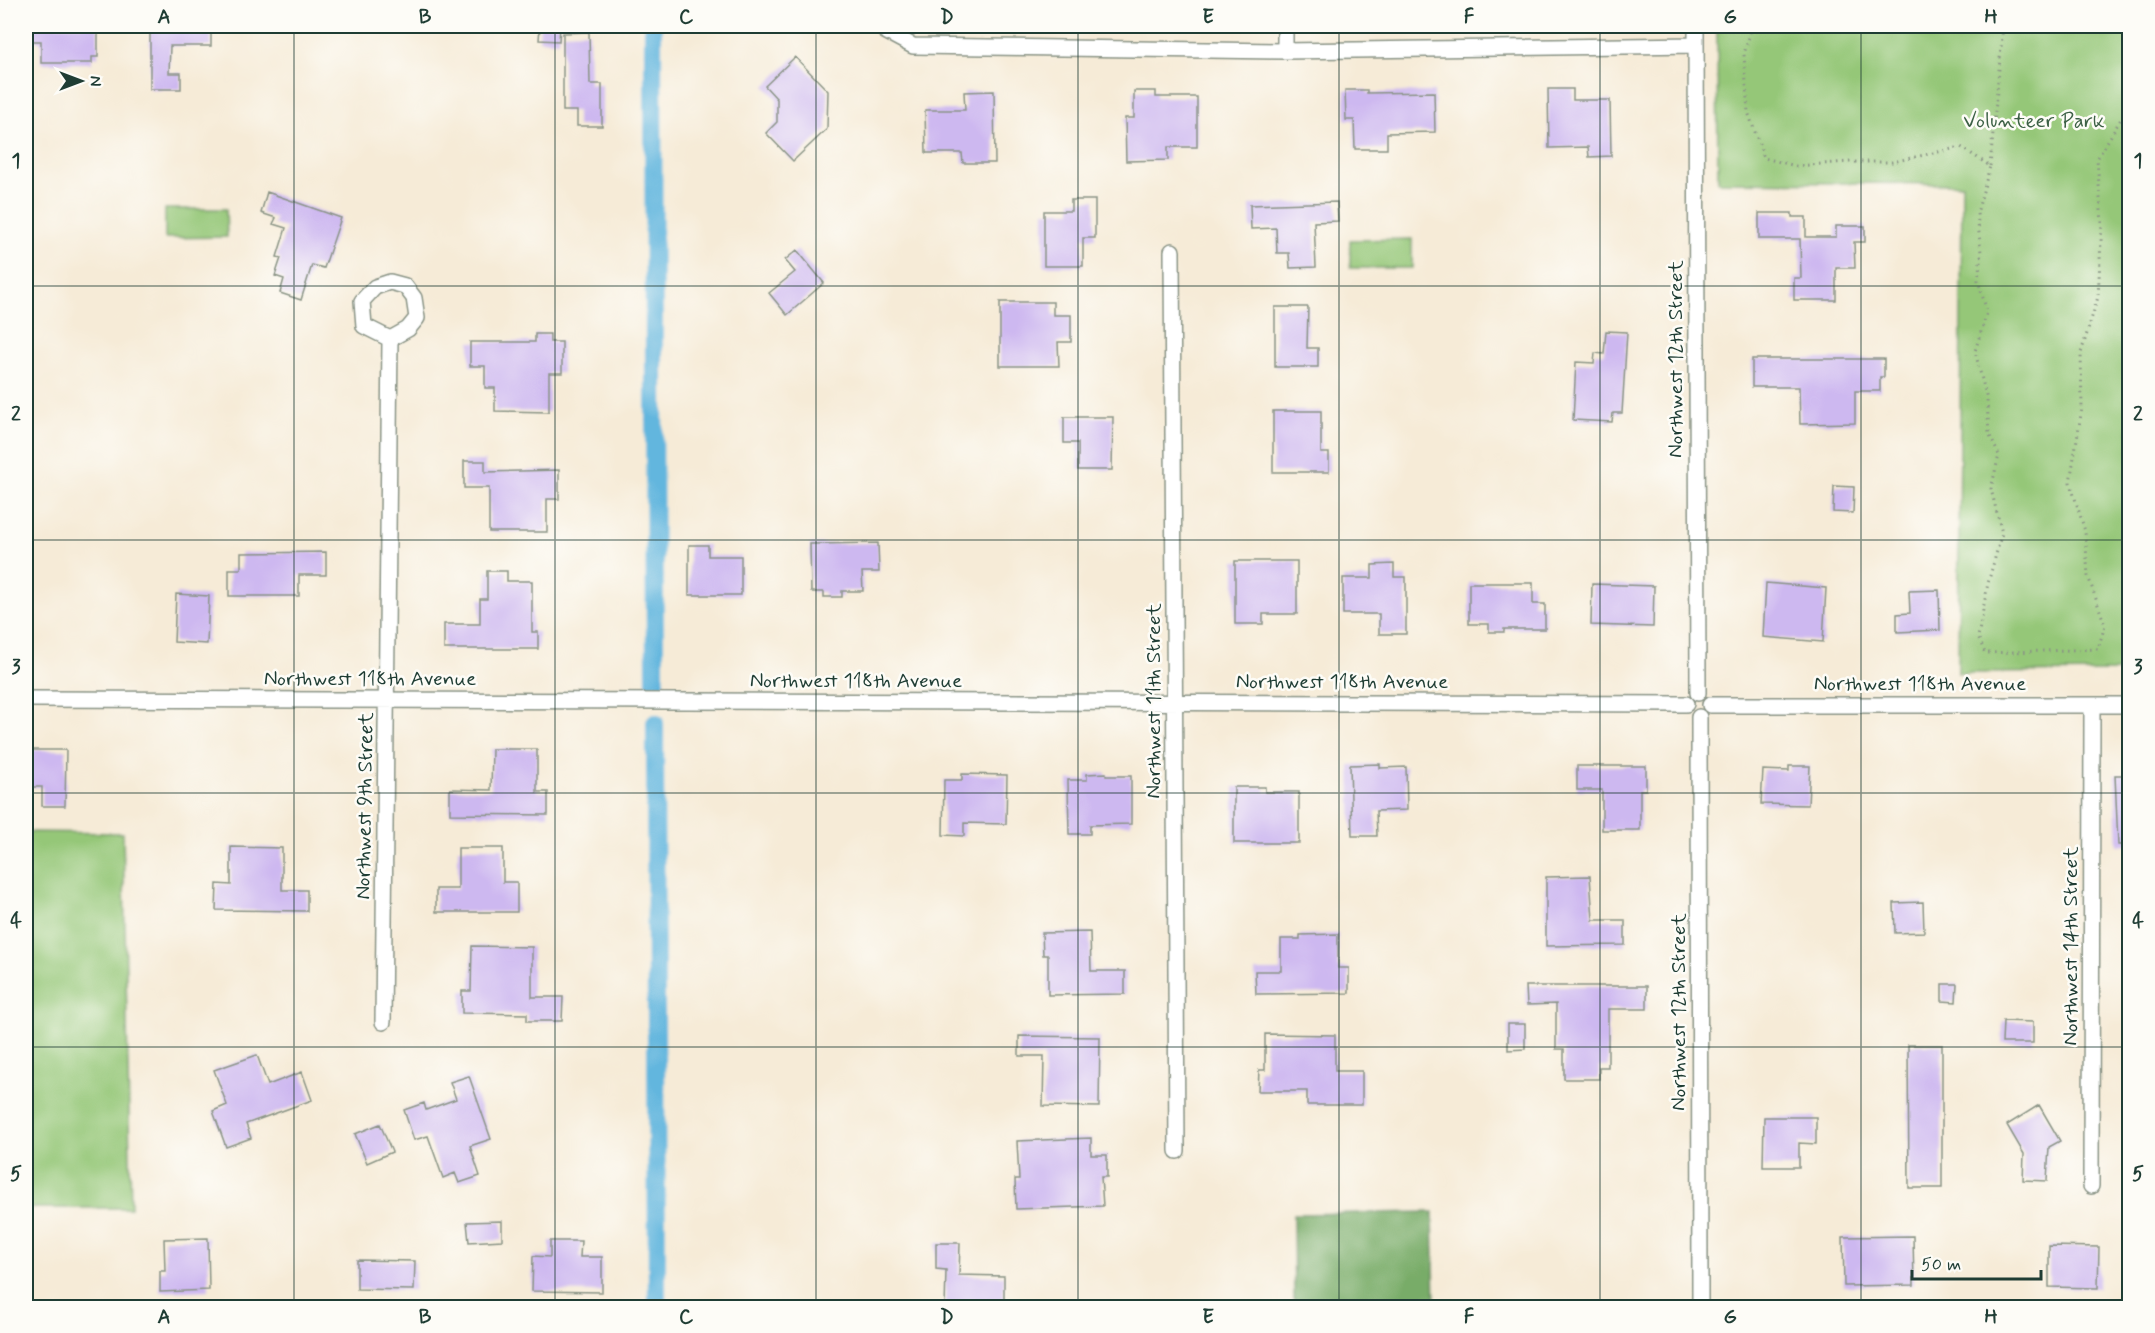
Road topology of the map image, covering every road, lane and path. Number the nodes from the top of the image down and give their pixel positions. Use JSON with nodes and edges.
{"nodes":[{"id":1,"x":1285,"y":26,"type":"edge"},
{"id":2,"x":1696,"y":26,"type":"edge"},
{"id":3,"x":1752,"y":26,"type":"edge"},
{"id":4,"x":2004,"y":26,"type":"edge"},
{"id":5,"x":2123,"y":26,"type":"edge"},
{"id":6,"x":885,"y":28,"type":"edge"},
{"id":7,"x":2130,"y":33,"type":"edge"},
{"id":8,"x":1696,"y":45,"type":"junction"},
{"id":9,"x":1285,"y":51,"type":"junction"},
{"id":10,"x":2130,"y":104,"type":"edge"},
{"id":11,"x":1990,"y":166,"type":"junction"},
{"id":12,"x":1172,"y":251,"type":"dead end"},
{"id":13,"x":390,"y":339,"type":"dead end"},
{"id":14,"x":1698,"y":693,"type":"junction"},
{"id":15,"x":26,"y":699,"type":"edge"},
{"id":16,"x":387,"y":699,"type":"junction"},
{"id":17,"x":1175,"y":703,"type":"junction"},
{"id":18,"x":1686,"y":704,"type":"junction"},
{"id":19,"x":1710,"y":705,"type":"junction"},
{"id":20,"x":2092,"y":705,"type":"junction"},
{"id":21,"x":2130,"y":705,"type":"edge"},
{"id":22,"x":1699,"y":717,"type":"junction"},
{"id":23,"x":383,"y":1023,"type":"dead end"},
{"id":24,"x":1177,"y":1151,"type":"dead end"},
{"id":25,"x":2091,"y":1186,"type":"dead end"},
{"id":26,"x":1700,"y":1308,"type":"edge"}],
"edges":[{"from":1,"to":9,"type":"street"},
{"from":2,"to":8,"type":"street","name":"Northwest 12th Street"},
{"from":3,"to":11,"type":"path"},
{"from":4,"to":11,"type":"path"},
{"from":5,"to":7,"type":"path"},
{"from":6,"to":9,"type":"street"},
{"from":8,"to":9,"type":"street"},
{"from":8,"to":14,"type":"street","name":"Northwest 12th Street"},
{"from":10,"to":11,"type":"path"},
{"from":12,"to":17,"type":"street","name":"Northwest 11th Street"},
{"from":13,"to":16,"type":"street","name":"Northwest 9th Street"},
{"from":14,"to":18,"type":"street"},
{"from":14,"to":19,"type":"street"},
{"from":15,"to":16,"type":"street","name":"Northwest 118th Avenue"},
{"from":16,"to":17,"type":"street","name":"Northwest 118th Avenue"},
{"from":16,"to":23,"type":"street","name":"Northwest 9th Street"},
{"from":17,"to":18,"type":"street","name":"Northwest 118th Avenue"},
{"from":17,"to":24,"type":"street","name":"Northwest 11th Street"},
{"from":18,"to":22,"type":"street"},
{"from":19,"to":20,"type":"street","name":"Northwest 118th Avenue"},
{"from":19,"to":22,"type":"street"},
{"from":20,"to":21,"type":"street","name":"Northwest 118th Avenue"},
{"from":20,"to":25,"type":"street","name":"Northwest 14th Street"},
{"from":22,"to":26,"type":"street","name":"Northwest 12th Street"}]}
